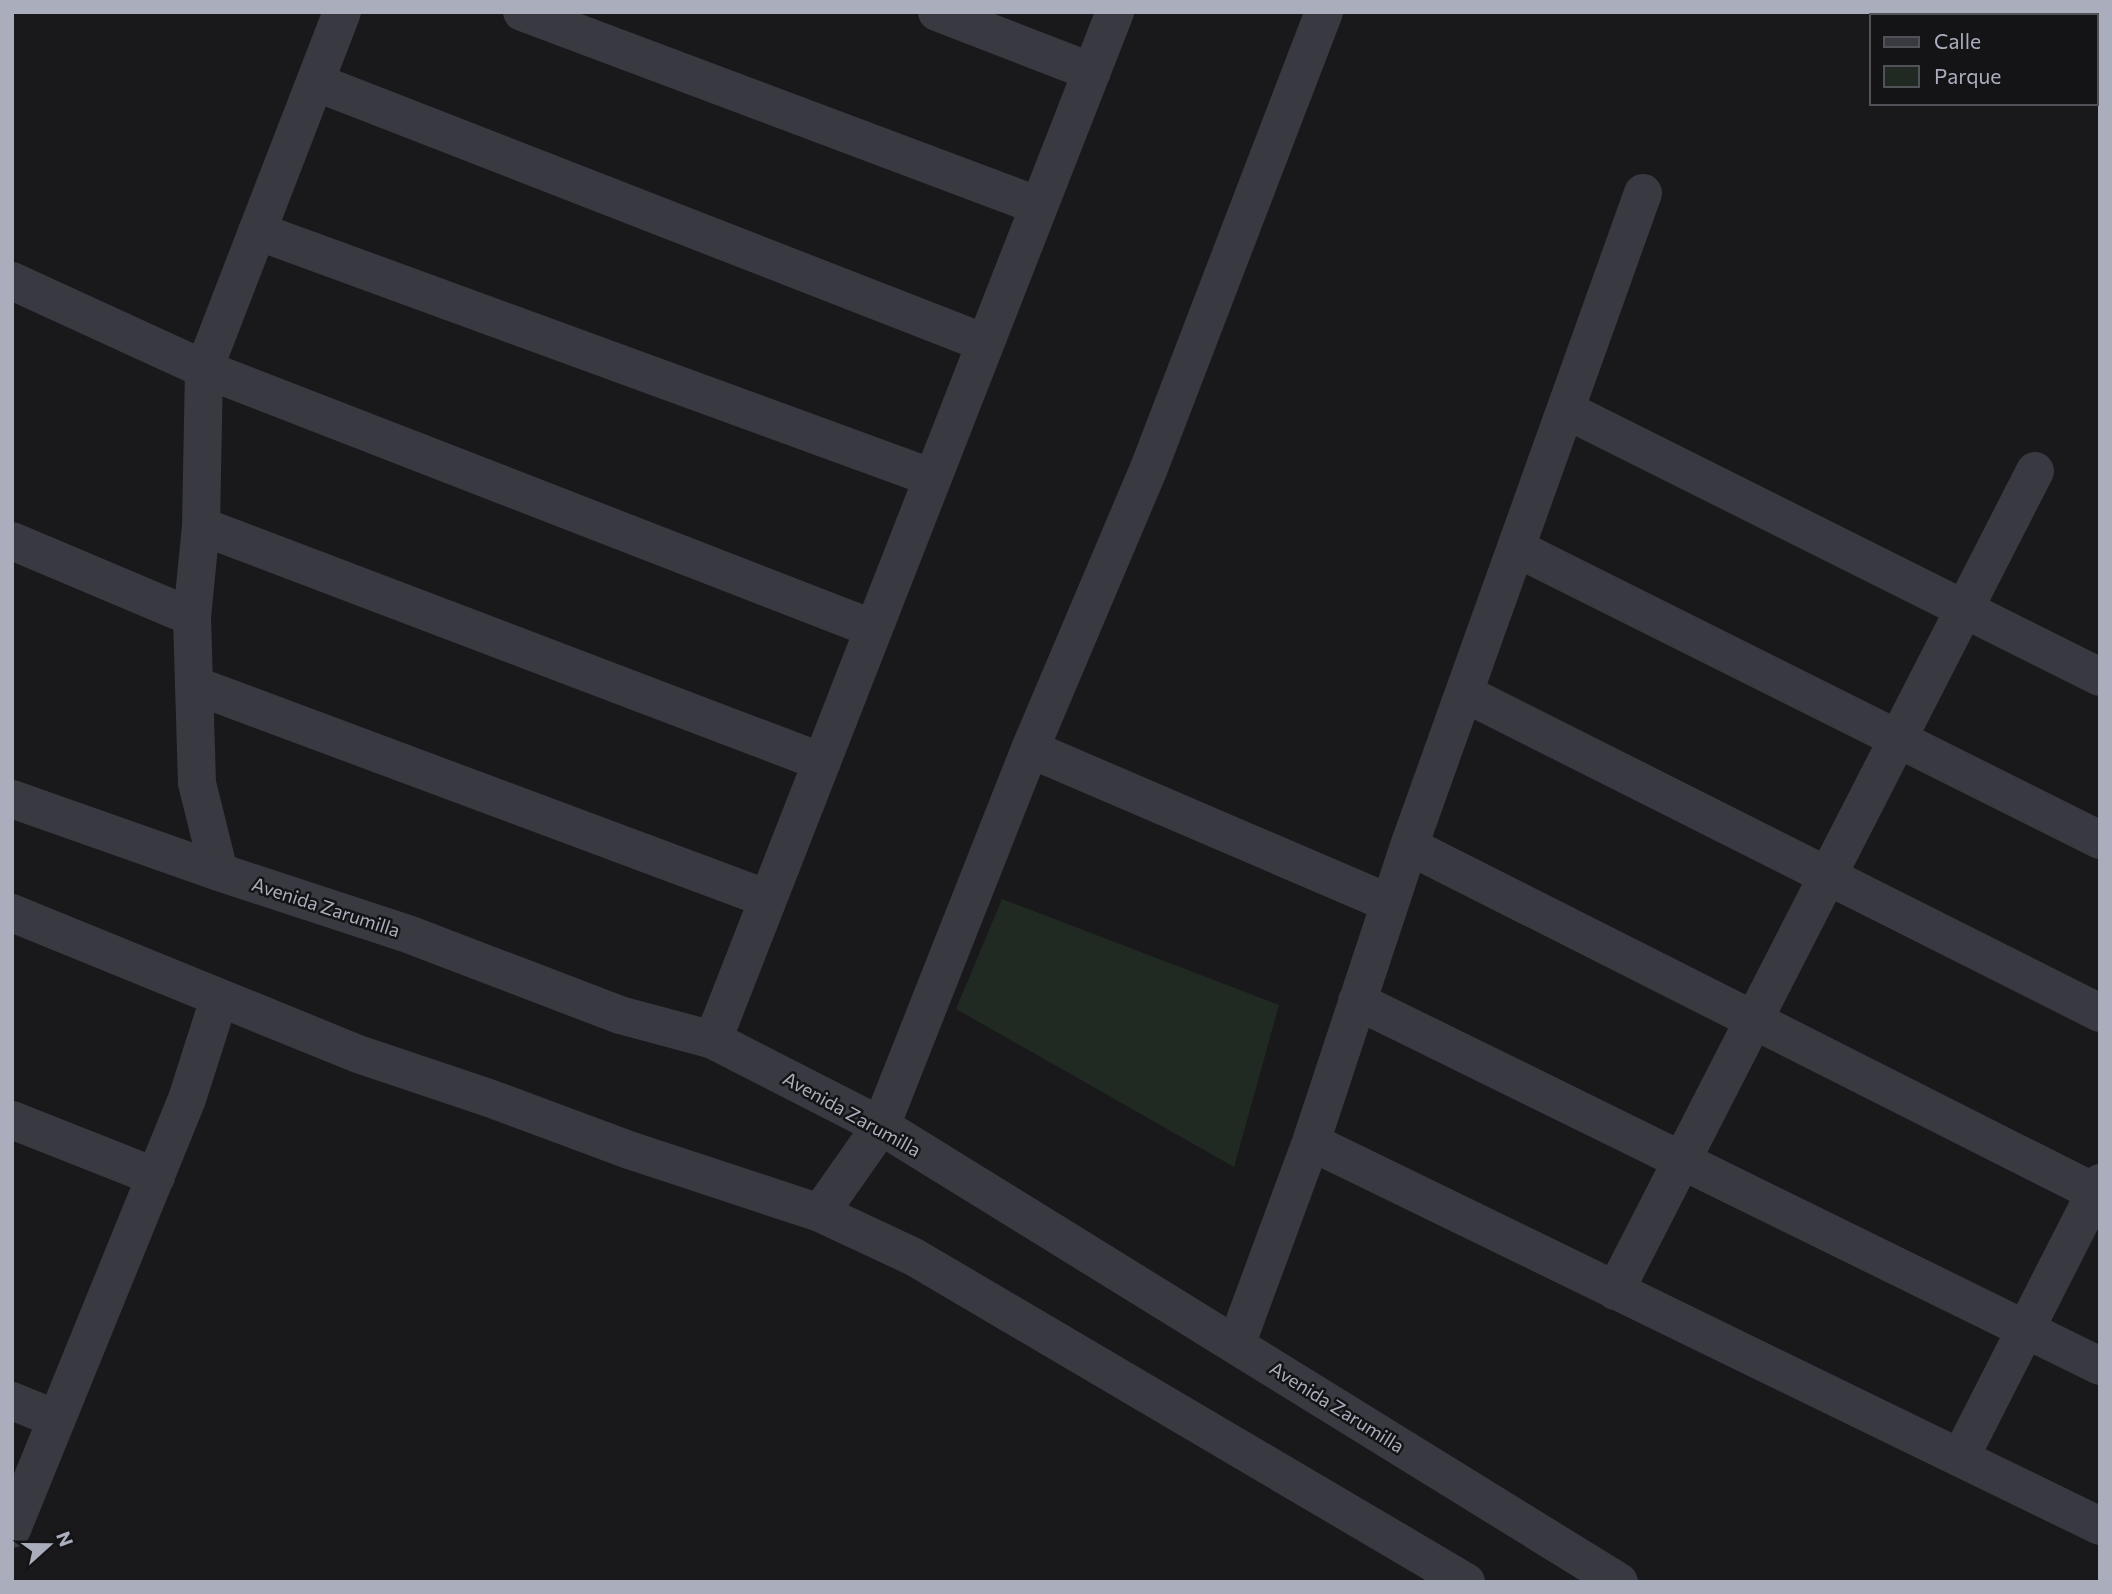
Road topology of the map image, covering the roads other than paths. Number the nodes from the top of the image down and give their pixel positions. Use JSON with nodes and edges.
{"nodes":[{"id":1,"x":342,"y":12,"type":"edge"},
{"id":2,"x":522,"y":12,"type":"edge"},
{"id":3,"x":937,"y":12,"type":"edge"},
{"id":4,"x":1115,"y":12,"type":"edge"},
{"id":5,"x":1324,"y":12,"type":"edge"},
{"id":6,"x":1091,"y":72,"type":"junction"},
{"id":7,"x":314,"y":82,"type":"junction"},
{"id":8,"x":1643,"y":193,"type":"dead end"},
{"id":9,"x":1039,"y":206,"type":"junction"},
{"id":10,"x":257,"y":231,"type":"junction"},
{"id":11,"x":12,"y":281,"type":"edge"},
{"id":12,"x":985,"y":343,"type":"junction"},
{"id":13,"x":204,"y":369,"type":"junction"},
{"id":14,"x":1566,"y":410,"type":"junction"},
{"id":15,"x":2035,"y":471,"type":"dead end"},
{"id":16,"x":933,"y":478,"type":"junction"},
{"id":17,"x":201,"y":526,"type":"junction"},
{"id":18,"x":12,"y":541,"type":"edge"},
{"id":19,"x":1516,"y":548,"type":"junction"},
{"id":20,"x":1965,"y":609,"type":"junction"},
{"id":21,"x":192,"y":617,"type":"junction"},
{"id":22,"x":874,"y":629,"type":"junction"},
{"id":23,"x":2100,"y":677,"type":"edge"},
{"id":24,"x":194,"y":685,"type":"junction"},
{"id":25,"x":1464,"y":693,"type":"junction"},
{"id":26,"x":1899,"y":739,"type":"junction"},
{"id":27,"x":1030,"y":749,"type":"junction"},
{"id":28,"x":822,"y":762,"type":"junction"},
{"id":29,"x":12,"y":799,"type":"edge"},
{"id":30,"x":2100,"y":840,"type":"edge"},
{"id":31,"x":1409,"y":846,"type":"junction"},
{"id":32,"x":219,"y":872,"type":"junction"},
{"id":33,"x":1828,"y":876,"type":"junction"},
{"id":34,"x":768,"y":899,"type":"junction"},
{"id":35,"x":1389,"y":903,"type":"junction"},
{"id":36,"x":12,"y":913,"type":"edge"},
{"id":37,"x":219,"y":999,"type":"junction"},
{"id":38,"x":1357,"y":1001,"type":"junction"},
{"id":39,"x":2100,"y":1013,"type":"edge"},
{"id":40,"x":1754,"y":1021,"type":"junction"},
{"id":41,"x":713,"y":1040,"type":"junction"},
{"id":42,"x":12,"y":1120,"type":"edge"},
{"id":43,"x":881,"y":1126,"type":"junction"},
{"id":44,"x":1311,"y":1142,"type":"junction"},
{"id":45,"x":1682,"y":1161,"type":"junction"},
{"id":46,"x":156,"y":1177,"type":"junction"},
{"id":47,"x":2098,"y":1190,"type":"edge"},
{"id":48,"x":820,"y":1213,"type":"junction"},
{"id":49,"x":1615,"y":1291,"type":"junction"},
{"id":50,"x":2025,"y":1330,"type":"junction"},
{"id":51,"x":1236,"y":1345,"type":"junction"},
{"id":52,"x":2100,"y":1366,"type":"edge"},
{"id":53,"x":12,"y":1401,"type":"edge"},
{"id":54,"x":56,"y":1419,"type":"junction"},
{"id":55,"x":1960,"y":1458,"type":"junction"},
{"id":56,"x":2100,"y":1526,"type":"edge"},
{"id":57,"x":12,"y":1529,"type":"edge"},
{"id":58,"x":1466,"y":1582,"type":"edge"},
{"id":59,"x":1619,"y":1582,"type":"edge"}],
"edges":[{"from":1,"to":7,"type":"street"},
{"from":2,"to":9,"type":"street"},
{"from":3,"to":6,"type":"street"},
{"from":4,"to":6,"type":"street"},
{"from":5,"to":27,"type":"street"},
{"from":6,"to":9,"type":"street"},
{"from":7,"to":10,"type":"street"},
{"from":7,"to":12,"type":"street"},
{"from":8,"to":14,"type":"street"},
{"from":9,"to":12,"type":"street"},
{"from":10,"to":13,"type":"street"},
{"from":10,"to":16,"type":"street"},
{"from":11,"to":13,"type":"street"},
{"from":12,"to":16,"type":"street"},
{"from":13,"to":17,"type":"street"},
{"from":13,"to":22,"type":"street"},
{"from":14,"to":19,"type":"street"},
{"from":14,"to":20,"type":"street"},
{"from":15,"to":20,"type":"street"},
{"from":16,"to":22,"type":"street"},
{"from":17,"to":21,"type":"street"},
{"from":17,"to":28,"type":"street"},
{"from":18,"to":21,"type":"street"},
{"from":19,"to":25,"type":"street"},
{"from":19,"to":26,"type":"street"},
{"from":20,"to":23,"type":"street"},
{"from":20,"to":26,"type":"street"},
{"from":21,"to":24,"type":"street"},
{"from":22,"to":28,"type":"street"},
{"from":24,"to":32,"type":"street"},
{"from":24,"to":34,"type":"street"},
{"from":25,"to":31,"type":"street"},
{"from":25,"to":33,"type":"street"},
{"from":26,"to":30,"type":"street"},
{"from":26,"to":33,"type":"street"},
{"from":27,"to":35,"type":"street"},
{"from":27,"to":43,"type":"street"},
{"from":28,"to":34,"type":"street"},
{"from":29,"to":32,"type":"street","name":"Avenida Zarumilla"},
{"from":31,"to":35,"type":"street"},
{"from":31,"to":40,"type":"street"},
{"from":32,"to":41,"type":"street","name":"Avenida Zarumilla"},
{"from":33,"to":39,"type":"street"},
{"from":33,"to":40,"type":"street"},
{"from":34,"to":41,"type":"street"},
{"from":35,"to":38,"type":"street"},
{"from":36,"to":37,"type":"street"},
{"from":37,"to":46,"type":"street"},
{"from":37,"to":48,"type":"street"},
{"from":38,"to":44,"type":"street"},
{"from":38,"to":45,"type":"street"},
{"from":40,"to":45,"type":"street"},
{"from":40,"to":47,"type":"street"},
{"from":41,"to":43,"type":"street","name":"Avenida Zarumilla"},
{"from":42,"to":46,"type":"street"},
{"from":43,"to":48,"type":"street"},
{"from":43,"to":51,"type":"street","name":"Avenida Zarumilla"},
{"from":44,"to":49,"type":"street"},
{"from":44,"to":51,"type":"street"},
{"from":45,"to":49,"type":"street"},
{"from":45,"to":50,"type":"street"},
{"from":46,"to":54,"type":"street"},
{"from":47,"to":50,"type":"street"},
{"from":48,"to":58,"type":"street"},
{"from":49,"to":55,"type":"street"},
{"from":50,"to":52,"type":"street"},
{"from":50,"to":55,"type":"street"},
{"from":51,"to":59,"type":"street","name":"Avenida Zarumilla"},
{"from":53,"to":54,"type":"street"},
{"from":54,"to":57,"type":"street"},
{"from":55,"to":56,"type":"street"}]}
